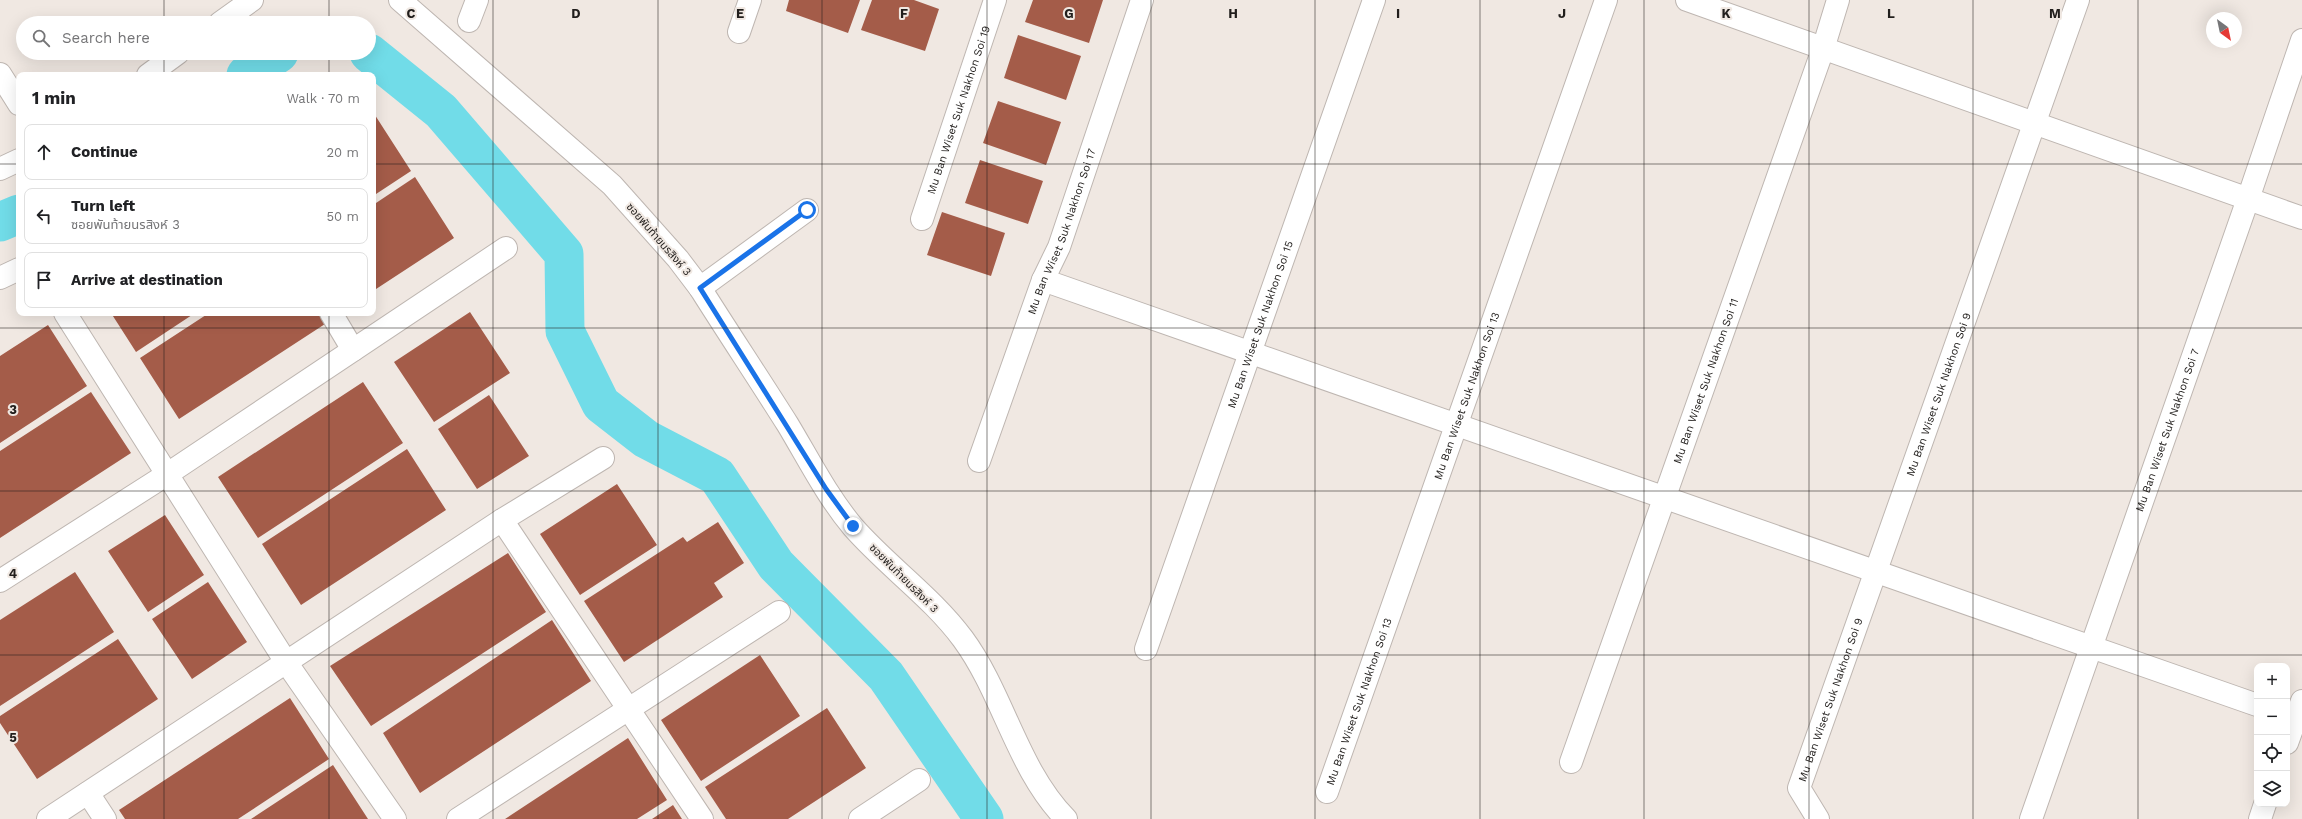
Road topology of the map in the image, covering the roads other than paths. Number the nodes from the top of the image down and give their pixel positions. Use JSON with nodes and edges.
{"nodes":[{"id":1,"x":252,"y":0,"type":"edge"},
{"id":2,"x":400,"y":0,"type":"edge"},
{"id":3,"x":477,"y":0,"type":"edge"},
{"id":4,"x":750,"y":0,"type":"edge"},
{"id":5,"x":995,"y":0,"type":"edge"},
{"id":6,"x":1142,"y":0,"type":"edge"},
{"id":7,"x":1374,"y":0,"type":"edge"},
{"id":8,"x":1606,"y":0,"type":"edge"},
{"id":9,"x":1687,"y":0,"type":"edge"},
{"id":10,"x":1838,"y":0,"type":"edge"},
{"id":11,"x":2078,"y":0,"type":"edge"},
{"id":12,"x":230,"y":16,"type":"edge"},
{"id":13,"x":469,"y":22,"type":"dead end"},
{"id":14,"x":739,"y":32,"type":"dead end"},
{"id":15,"x":2302,"y":40,"type":"edge"},
{"id":16,"x":1823,"y":49,"type":"junction"},
{"id":17,"x":168,"y":60,"type":"edge"},
{"id":18,"x":152,"y":72,"type":"edge"},
{"id":19,"x":0,"y":74,"type":"edge"},
{"id":20,"x":16,"y":99,"type":"edge"},
{"id":21,"x":2034,"y":124,"type":"junction"},
{"id":22,"x":16,"y":161,"type":"edge"},
{"id":23,"x":0,"y":169,"type":"edge"},
{"id":24,"x":2248,"y":199,"type":"junction"},
{"id":25,"x":807,"y":210,"type":"dead end"},
{"id":26,"x":2302,"y":218,"type":"edge"},
{"id":27,"x":922,"y":219,"type":"dead end"},
{"id":28,"x":506,"y":248,"type":"dead end"},
{"id":29,"x":16,"y":270,"type":"edge"},
{"id":30,"x":0,"y":278,"type":"edge"},
{"id":31,"x":1043,"y":280,"type":"junction"},
{"id":32,"x":700,"y":288,"type":"junction"},
{"id":33,"x":67,"y":316,"type":"edge"},
{"id":34,"x":333,"y":316,"type":"edge"},
{"id":35,"x":353,"y":350,"type":"junction"},
{"id":36,"x":1250,"y":352,"type":"junction"},
{"id":37,"x":1456,"y":424,"type":"junction"},
{"id":38,"x":603,"y":458,"type":"dead end"},
{"id":39,"x":979,"y":462,"type":"dead end"},
{"id":40,"x":166,"y":475,"type":"junction"},
{"id":41,"x":1665,"y":497,"type":"junction"},
{"id":42,"x":502,"y":520,"type":"junction"},
{"id":43,"x":1876,"y":571,"type":"junction"},
{"id":44,"x":0,"y":581,"type":"edge"},
{"id":45,"x":779,"y":612,"type":"dead end"},
{"id":46,"x":2091,"y":646,"type":"junction"},
{"id":47,"x":1146,"y":649,"type":"dead end"},
{"id":48,"x":286,"y":662,"type":"junction"},
{"id":49,"x":2254,"y":704,"type":"edge"},
{"id":50,"x":631,"y":710,"type":"junction"},
{"id":51,"x":2297,"y":714,"type":"edge"},
{"id":52,"x":2290,"y":735,"type":"edge"},
{"id":53,"x":1571,"y":762,"type":"dead end"},
{"id":54,"x":919,"y":780,"type":"dead end"},
{"id":55,"x":1327,"y":792,"type":"dead end"},
{"id":56,"x":88,"y":793,"type":"junction"},
{"id":57,"x":2264,"y":807,"type":"edge"},
{"id":58,"x":48,"y":819,"type":"edge"},
{"id":59,"x":105,"y":819,"type":"edge"},
{"id":60,"x":395,"y":819,"type":"edge"},
{"id":61,"x":458,"y":819,"type":"edge"},
{"id":62,"x":702,"y":819,"type":"edge"},
{"id":63,"x":860,"y":819,"type":"edge"},
{"id":64,"x":1066,"y":819,"type":"edge"},
{"id":65,"x":1818,"y":819,"type":"edge"},
{"id":66,"x":2031,"y":819,"type":"edge"},
{"id":67,"x":2260,"y":819,"type":"edge"}],
"edges":[{"from":1,"to":12,"type":"street"},
{"from":2,"to":32,"type":"street","name":"ซอยพันท้ายนรสิงห์ 3"},
{"from":3,"to":13,"type":"street"},
{"from":4,"to":14,"type":"street"},
{"from":5,"to":27,"type":"street","name":"Mu Ban Wiset Suk Nakhon Soi 19"},
{"from":6,"to":31,"type":"street","name":"Mu Ban Wiset Suk Nakhon Soi 17"},
{"from":7,"to":36,"type":"street","name":"Mu Ban Wiset Suk Nakhon Soi 15"},
{"from":8,"to":37,"type":"street","name":"Mu Ban Wiset Suk Nakhon Soi 13"},
{"from":9,"to":16,"type":"street"},
{"from":10,"to":16,"type":"street","name":"Mu Ban Wiset Suk Nakhon Soi 11"},
{"from":11,"to":21,"type":"street","name":"Mu Ban Wiset Suk Nakhon Soi 9"},
{"from":15,"to":24,"type":"street","name":"Mu Ban Wiset Suk Nakhon Soi 7"},
{"from":16,"to":21,"type":"street"},
{"from":16,"to":41,"type":"street","name":"Mu Ban Wiset Suk Nakhon Soi 11"},
{"from":17,"to":18,"type":"street"},
{"from":19,"to":20,"type":"street"},
{"from":21,"to":24,"type":"street"},
{"from":21,"to":43,"type":"street","name":"Mu Ban Wiset Suk Nakhon Soi 9"},
{"from":22,"to":23,"type":"street"},
{"from":24,"to":26,"type":"street"},
{"from":24,"to":46,"type":"street","name":"Mu Ban Wiset Suk Nakhon Soi 7"},
{"from":25,"to":32,"type":"street"},
{"from":28,"to":35,"type":"street"},
{"from":29,"to":30,"type":"street"},
{"from":31,"to":36,"type":"street"},
{"from":31,"to":39,"type":"street","name":"Mu Ban Wiset Suk Nakhon Soi 17"},
{"from":32,"to":64,"type":"street","name":"ซอยพันท้ายนรสิงห์ 3"},
{"from":33,"to":40,"type":"street"},
{"from":34,"to":35,"type":"street"},
{"from":35,"to":40,"type":"street"},
{"from":36,"to":37,"type":"street"},
{"from":36,"to":47,"type":"street","name":"Mu Ban Wiset Suk Nakhon Soi 15"},
{"from":37,"to":41,"type":"street"},
{"from":37,"to":55,"type":"street","name":"Mu Ban Wiset Suk Nakhon Soi 13"},
{"from":38,"to":42,"type":"street"},
{"from":40,"to":44,"type":"street"},
{"from":40,"to":48,"type":"street"},
{"from":41,"to":43,"type":"street"},
{"from":41,"to":53,"type":"street","name":"Mu Ban Wiset Suk Nakhon Soi 11"},
{"from":42,"to":48,"type":"street"},
{"from":42,"to":50,"type":"street"},
{"from":43,"to":46,"type":"street"},
{"from":43,"to":65,"type":"street","name":"Mu Ban Wiset Suk Nakhon Soi 9"},
{"from":45,"to":50,"type":"street"},
{"from":46,"to":49,"type":"street"},
{"from":46,"to":66,"type":"street","name":"Mu Ban Wiset Suk Nakhon Soi 7"},
{"from":48,"to":56,"type":"street"},
{"from":48,"to":60,"type":"street"},
{"from":50,"to":61,"type":"street"},
{"from":50,"to":62,"type":"street"},
{"from":51,"to":52,"type":"street"},
{"from":54,"to":63,"type":"street"},
{"from":56,"to":58,"type":"street"},
{"from":56,"to":59,"type":"street"},
{"from":57,"to":67,"type":"street"}]}
